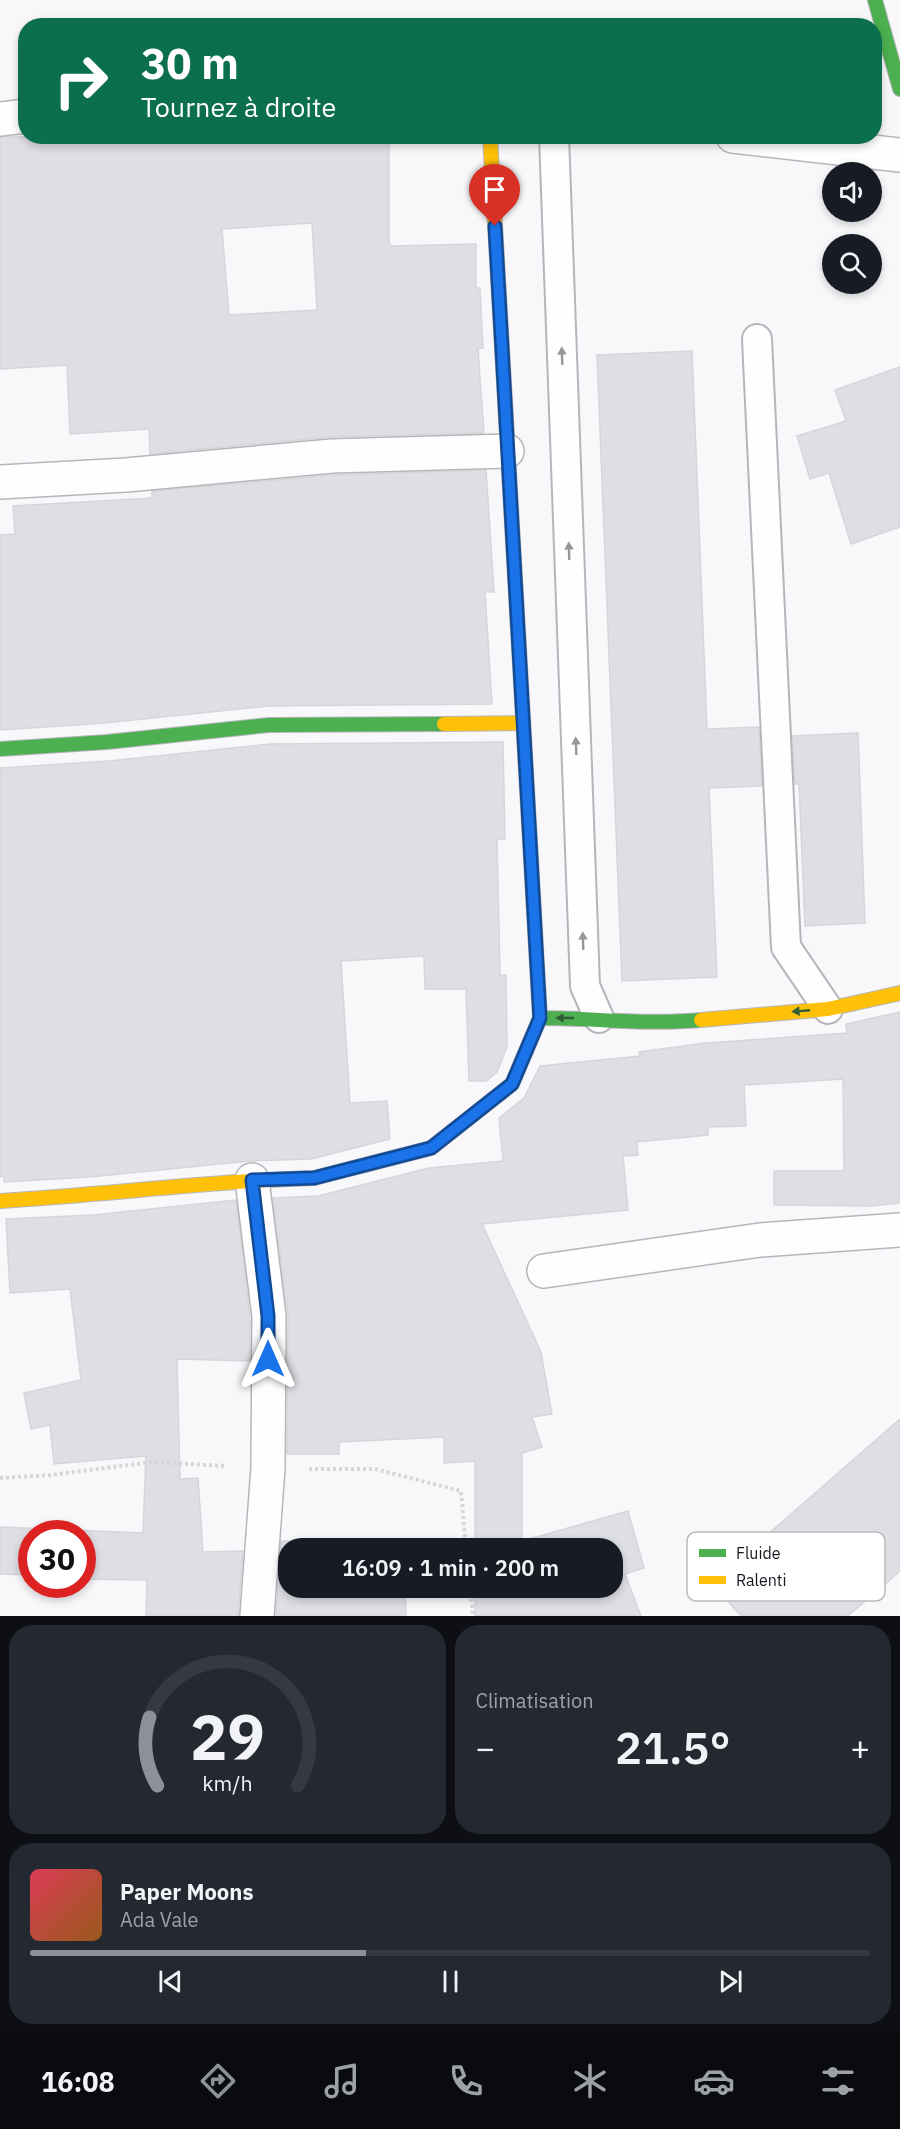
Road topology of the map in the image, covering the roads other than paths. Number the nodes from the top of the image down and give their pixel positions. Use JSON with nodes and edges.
{"nodes":[{"id":1,"x":875,"y":0,"type":"edge"},
{"id":2,"x":880,"y":18,"type":"edge"},
{"id":3,"x":882,"y":25,"type":"edge"},
{"id":4,"x":900,"y":89,"type":"edge"},
{"id":5,"x":18,"y":117,"type":"edge"},
{"id":6,"x":0,"y":119,"type":"edge"},
{"id":7,"x":490,"y":144,"type":"edge"},
{"id":8,"x":554,"y":144,"type":"edge"},
{"id":9,"x":803,"y":144,"type":"edge"},
{"id":10,"x":900,"y":155,"type":"edge"},
{"id":11,"x":757,"y":339,"type":"dead end"},
{"id":12,"x":507,"y":451,"type":"junction"},
{"id":13,"x":0,"y":482,"type":"edge"},
{"id":14,"x":522,"y":723,"type":"junction"},
{"id":15,"x":0,"y":749,"type":"edge"},
{"id":16,"x":900,"y":993,"type":"edge"},
{"id":17,"x":828,"y":1009,"type":"junction"},
{"id":18,"x":540,"y":1018,"type":"junction"},
{"id":19,"x":599,"y":1018,"type":"junction"},
{"id":20,"x":252,"y":1180,"type":"junction"},
{"id":21,"x":0,"y":1201,"type":"edge"},
{"id":22,"x":900,"y":1230,"type":"edge"},
{"id":23,"x":543,"y":1271,"type":"dead end"},
{"id":24,"x":257,"y":1616,"type":"edge"}],
"edges":[{"from":1,"to":2,"type":"street"},
{"from":3,"to":4,"type":"street"},
{"from":5,"to":6,"type":"street"},
{"from":7,"to":12,"type":"street"},
{"from":19,"to":8,"type":"lane","one_way":true},
{"from":9,"to":10,"type":"street"},
{"from":11,"to":17,"type":"lane"},
{"from":12,"to":13,"type":"street"},
{"from":12,"to":14,"type":"street"},
{"from":14,"to":15,"type":"street"},
{"from":14,"to":18,"type":"street"},
{"from":16,"to":17,"type":"street"},
{"from":17,"to":19,"type":"street","one_way":true},
{"from":19,"to":18,"type":"street","one_way":true},
{"from":18,"to":20,"type":"street"},
{"from":20,"to":21,"type":"street"},
{"from":20,"to":24,"type":"street"},
{"from":22,"to":23,"type":"street"}]}
